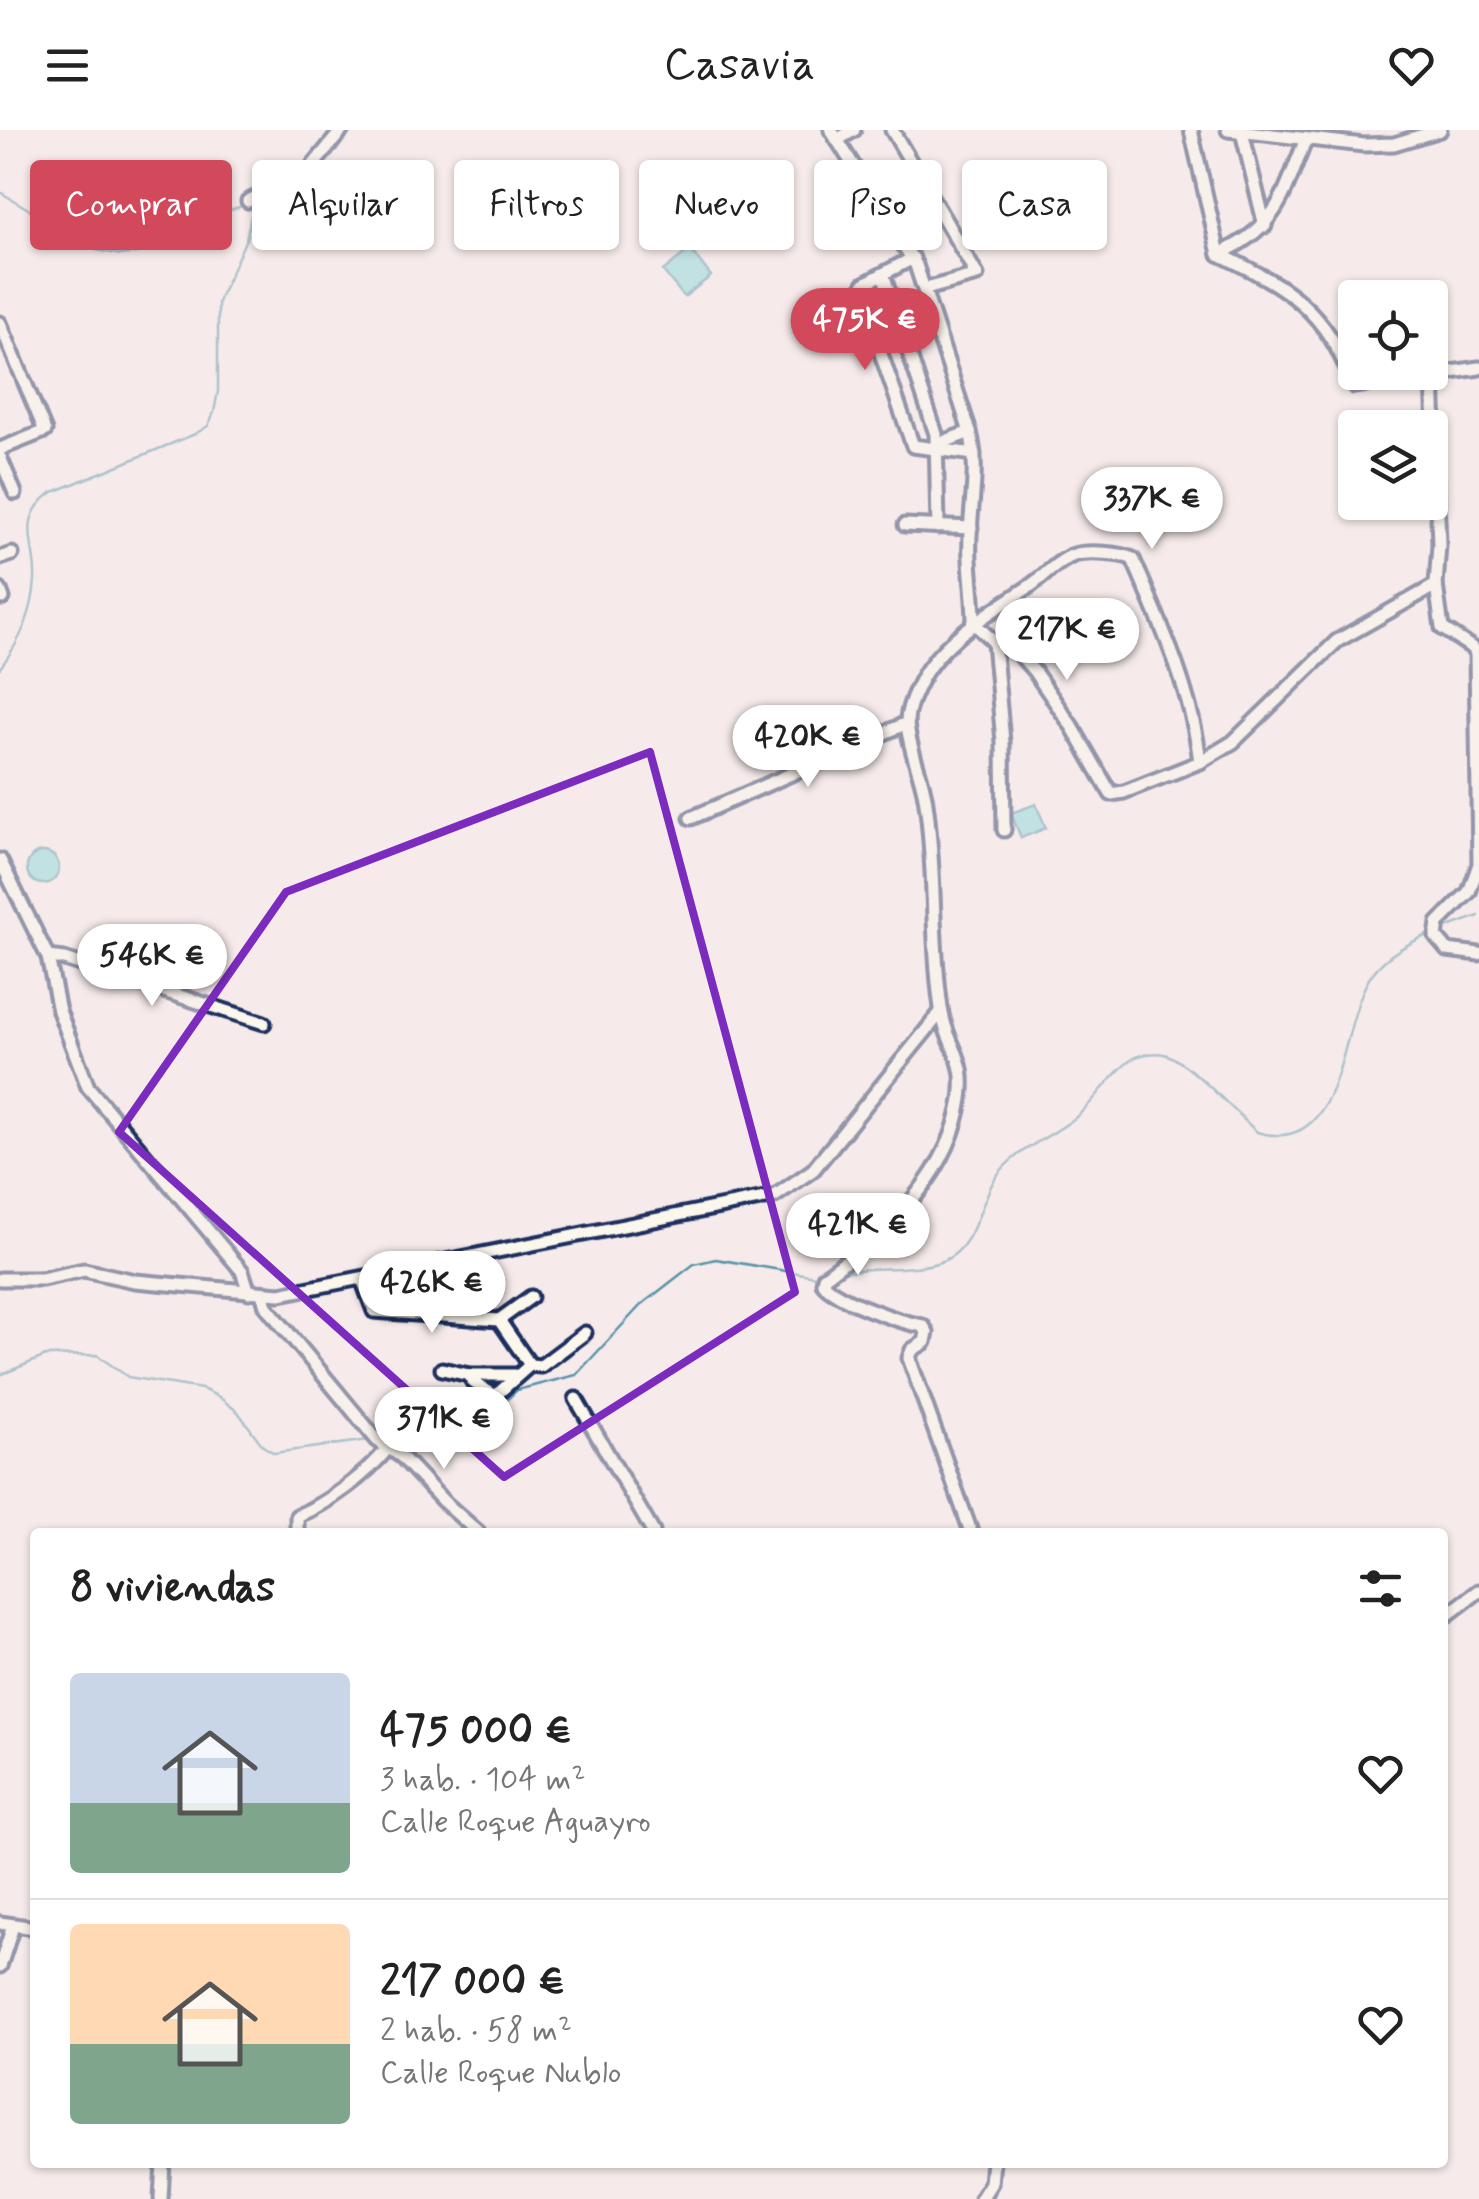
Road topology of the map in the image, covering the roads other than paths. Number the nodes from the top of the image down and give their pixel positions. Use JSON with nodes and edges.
{"nodes":[{"id":1,"x":342,"y":130,"type":"edge"},
{"id":2,"x":854,"y":130,"type":"edge"},
{"id":3,"x":892,"y":130,"type":"edge"},
{"id":4,"x":1191,"y":130,"type":"edge"},
{"id":5,"x":1228,"y":130,"type":"edge"},
{"id":6,"x":1440,"y":130,"type":"edge"},
{"id":7,"x":1242,"y":132,"type":"edge"},
{"id":8,"x":834,"y":135,"type":"edge"},
{"id":9,"x":1306,"y":139,"type":"junction"},
{"id":10,"x":248,"y":200,"type":"dead end"},
{"id":11,"x":1265,"y":226,"type":"junction"},
{"id":12,"x":1220,"y":254,"type":"junction"},
{"id":13,"x":913,"y":258,"type":"junction"},
{"id":14,"x":883,"y":274,"type":"junction"},
{"id":15,"x":926,"y":289,"type":"junction"},
{"id":16,"x":0,"y":323,"type":"edge"},
{"id":17,"x":1338,"y":348,"type":"edge"},
{"id":18,"x":1479,"y":368,"type":"edge"},
{"id":19,"x":1448,"y":374,"type":"edge"},
{"id":20,"x":1434,"y":390,"type":"edge"},
{"id":21,"x":970,"y":432,"type":"junction"},
{"id":22,"x":938,"y":448,"type":"junction"},
{"id":23,"x":0,"y":449,"type":"edge"},
{"id":24,"x":974,"y":454,"type":"junction"},
{"id":25,"x":0,"y":457,"type":"edge"},
{"id":26,"x":15,"y":493,"type":"dead end"},
{"id":27,"x":906,"y":525,"type":"dead end"},
{"id":28,"x":938,"y":527,"type":"junction"},
{"id":29,"x":972,"y":528,"type":"junction"},
{"id":30,"x":1436,"y":585,"type":"junction"},
{"id":31,"x":974,"y":623,"type":"junction"},
{"id":32,"x":994,"y":642,"type":"junction"},
{"id":33,"x":907,"y":723,"type":"junction"},
{"id":34,"x":1200,"y":762,"type":"junction"},
{"id":35,"x":691,"y":818,"type":"dead end"},
{"id":36,"x":1004,"y":830,"type":"dead end"},
{"id":37,"x":0,"y":860,"type":"edge"},
{"id":38,"x":1479,"y":954,"type":"edge"},
{"id":39,"x":48,"y":956,"type":"junction"},
{"id":40,"x":941,"y":1012,"type":"junction"},
{"id":41,"x":264,"y":1023,"type":"dead end"},
{"id":42,"x":0,"y":1280,"type":"edge"},
{"id":43,"x":362,"y":1280,"type":"junction"},
{"id":44,"x":255,"y":1292,"type":"junction"},
{"id":45,"x":532,"y":1296,"type":"dead end"},
{"id":46,"x":499,"y":1320,"type":"junction"},
{"id":47,"x":585,"y":1334,"type":"dead end"},
{"id":48,"x":530,"y":1365,"type":"junction"},
{"id":49,"x":442,"y":1369,"type":"dead end"},
{"id":50,"x":469,"y":1375,"type":"junction"},
{"id":51,"x":514,"y":1375,"type":"junction"},
{"id":52,"x":576,"y":1399,"type":"dead end"},
{"id":53,"x":388,"y":1448,"type":"junction"},
{"id":54,"x":297,"y":1528,"type":"edge"},
{"id":55,"x":473,"y":1528,"type":"edge"},
{"id":56,"x":651,"y":1528,"type":"edge"},
{"id":57,"x":970,"y":1528,"type":"edge"},
{"id":58,"x":1479,"y":1590,"type":"edge"},
{"id":59,"x":1448,"y":1614,"type":"edge"},
{"id":60,"x":6,"y":1924,"type":"edge"},
{"id":61,"x":0,"y":1966,"type":"edge"},
{"id":62,"x":164,"y":2168,"type":"edge"},
{"id":63,"x":992,"y":2168,"type":"edge"},
{"id":64,"x":161,"y":2199,"type":"edge"},
{"id":65,"x":981,"y":2199,"type":"edge"}],
"edges":[{"from":1,"to":10,"type":"street"},
{"from":2,"to":8,"type":"street"},
{"from":3,"to":15,"type":"street"},
{"from":4,"to":12,"type":"street"},
{"from":5,"to":7,"type":"street"},
{"from":6,"to":9,"type":"street"},
{"from":7,"to":9,"type":"street"},
{"from":7,"to":11,"type":"street"},
{"from":8,"to":13,"type":"street"},
{"from":9,"to":11,"type":"street"},
{"from":11,"to":12,"type":"street"},
{"from":12,"to":17,"type":"street"},
{"from":13,"to":14,"type":"street"},
{"from":13,"to":15,"type":"street"},
{"from":14,"to":22,"type":"street"},
{"from":14,"to":22,"type":"street"},
{"from":15,"to":21,"type":"street"},
{"from":16,"to":23,"type":"street"},
{"from":18,"to":19,"type":"street"},
{"from":20,"to":30,"type":"street"},
{"from":21,"to":22,"type":"street"},
{"from":21,"to":24,"type":"street"},
{"from":22,"to":24,"type":"street"},
{"from":22,"to":28,"type":"street"},
{"from":24,"to":29,"type":"street"},
{"from":25,"to":26,"type":"street"},
{"from":27,"to":28,"type":"street"},
{"from":28,"to":29,"type":"street"},
{"from":29,"to":31,"type":"street"},
{"from":30,"to":34,"type":"street"},
{"from":30,"to":38,"type":"street"},
{"from":31,"to":32,"type":"street"},
{"from":31,"to":33,"type":"street"},
{"from":31,"to":34,"type":"street"},
{"from":32,"to":34,"type":"street"},
{"from":32,"to":36,"type":"street"},
{"from":33,"to":35,"type":"street"},
{"from":33,"to":40,"type":"street"},
{"from":37,"to":39,"type":"street"},
{"from":39,"to":41,"type":"street"},
{"from":39,"to":44,"type":"street"},
{"from":40,"to":43,"type":"street"},
{"from":40,"to":57,"type":"street"},
{"from":42,"to":44,"type":"street"},
{"from":43,"to":44,"type":"street"},
{"from":43,"to":46,"type":"street"},
{"from":44,"to":53,"type":"street"},
{"from":45,"to":46,"type":"street"},
{"from":46,"to":48,"type":"street"},
{"from":47,"to":48,"type":"street"},
{"from":48,"to":51,"type":"street"},
{"from":49,"to":50,"type":"street"},
{"from":50,"to":51,"type":"street"},
{"from":50,"to":51,"type":"street"},
{"from":52,"to":56,"type":"street"},
{"from":53,"to":54,"type":"street"},
{"from":53,"to":55,"type":"street"},
{"from":58,"to":59,"type":"street"},
{"from":60,"to":61,"type":"street"},
{"from":62,"to":64,"type":"street"},
{"from":63,"to":65,"type":"street"}]}
